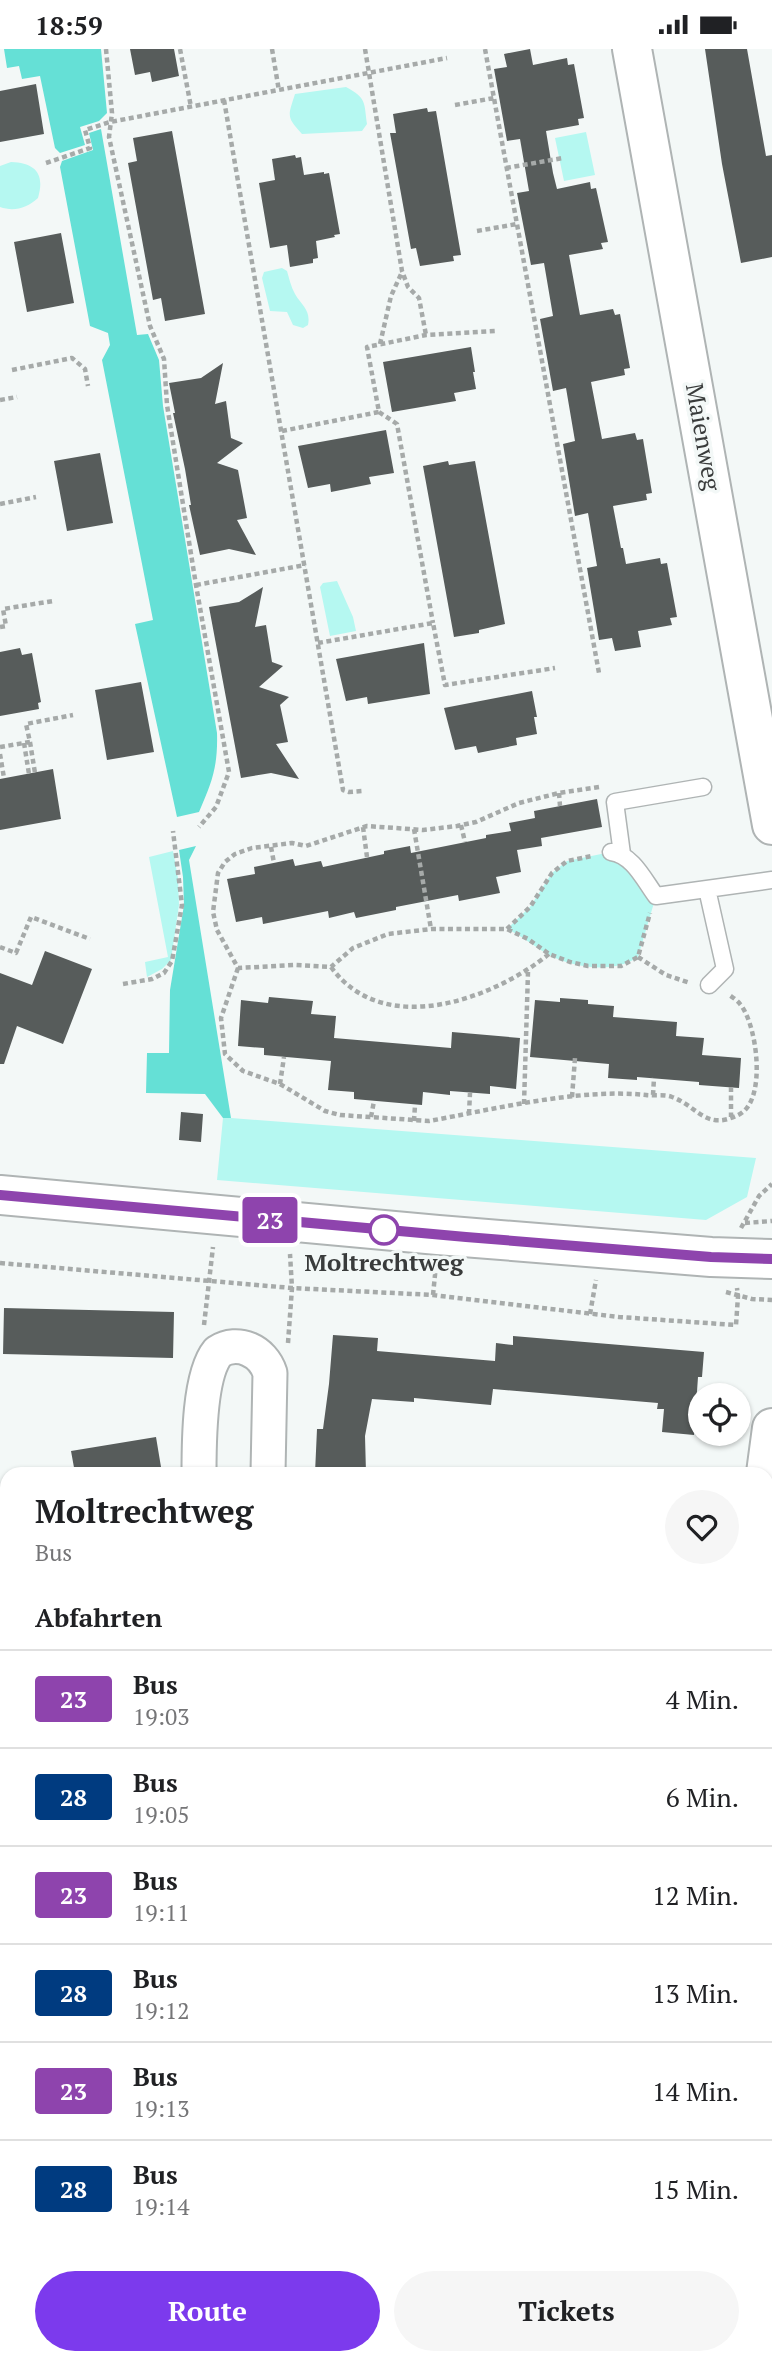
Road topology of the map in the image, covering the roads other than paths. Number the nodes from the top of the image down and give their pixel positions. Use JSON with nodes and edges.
{"nodes":[{"id":1,"x":632,"y":49,"type":"edge"},
{"id":2,"x":703,"y":787,"type":"dead end"},
{"id":3,"x":771,"y":815,"type":"edge"},
{"id":4,"x":772,"y":880,"type":"edge"},
{"id":5,"x":707,"y":889,"type":"junction"},
{"id":6,"x":709,"y":985,"type":"road end"},
{"id":7,"x":0,"y":1195,"type":"edge"},
{"id":8,"x":772,"y":1259,"type":"edge"},
{"id":9,"x":772,"y":1428,"type":"edge"},
{"id":10,"x":199,"y":1467,"type":"edge"},
{"id":11,"x":268,"y":1467,"type":"edge"},
{"id":12,"x":767,"y":1467,"type":"edge"}],
"edges":[{"from":1,"to":3,"type":"street","name":"Maienweg"},
{"from":2,"to":5,"type":"lane"},
{"from":4,"to":5,"type":"lane"},
{"from":5,"to":6,"type":"lane"},
{"from":7,"to":8,"type":"street"},
{"from":9,"to":12,"type":"street"},
{"from":10,"to":11,"type":"street"}]}
